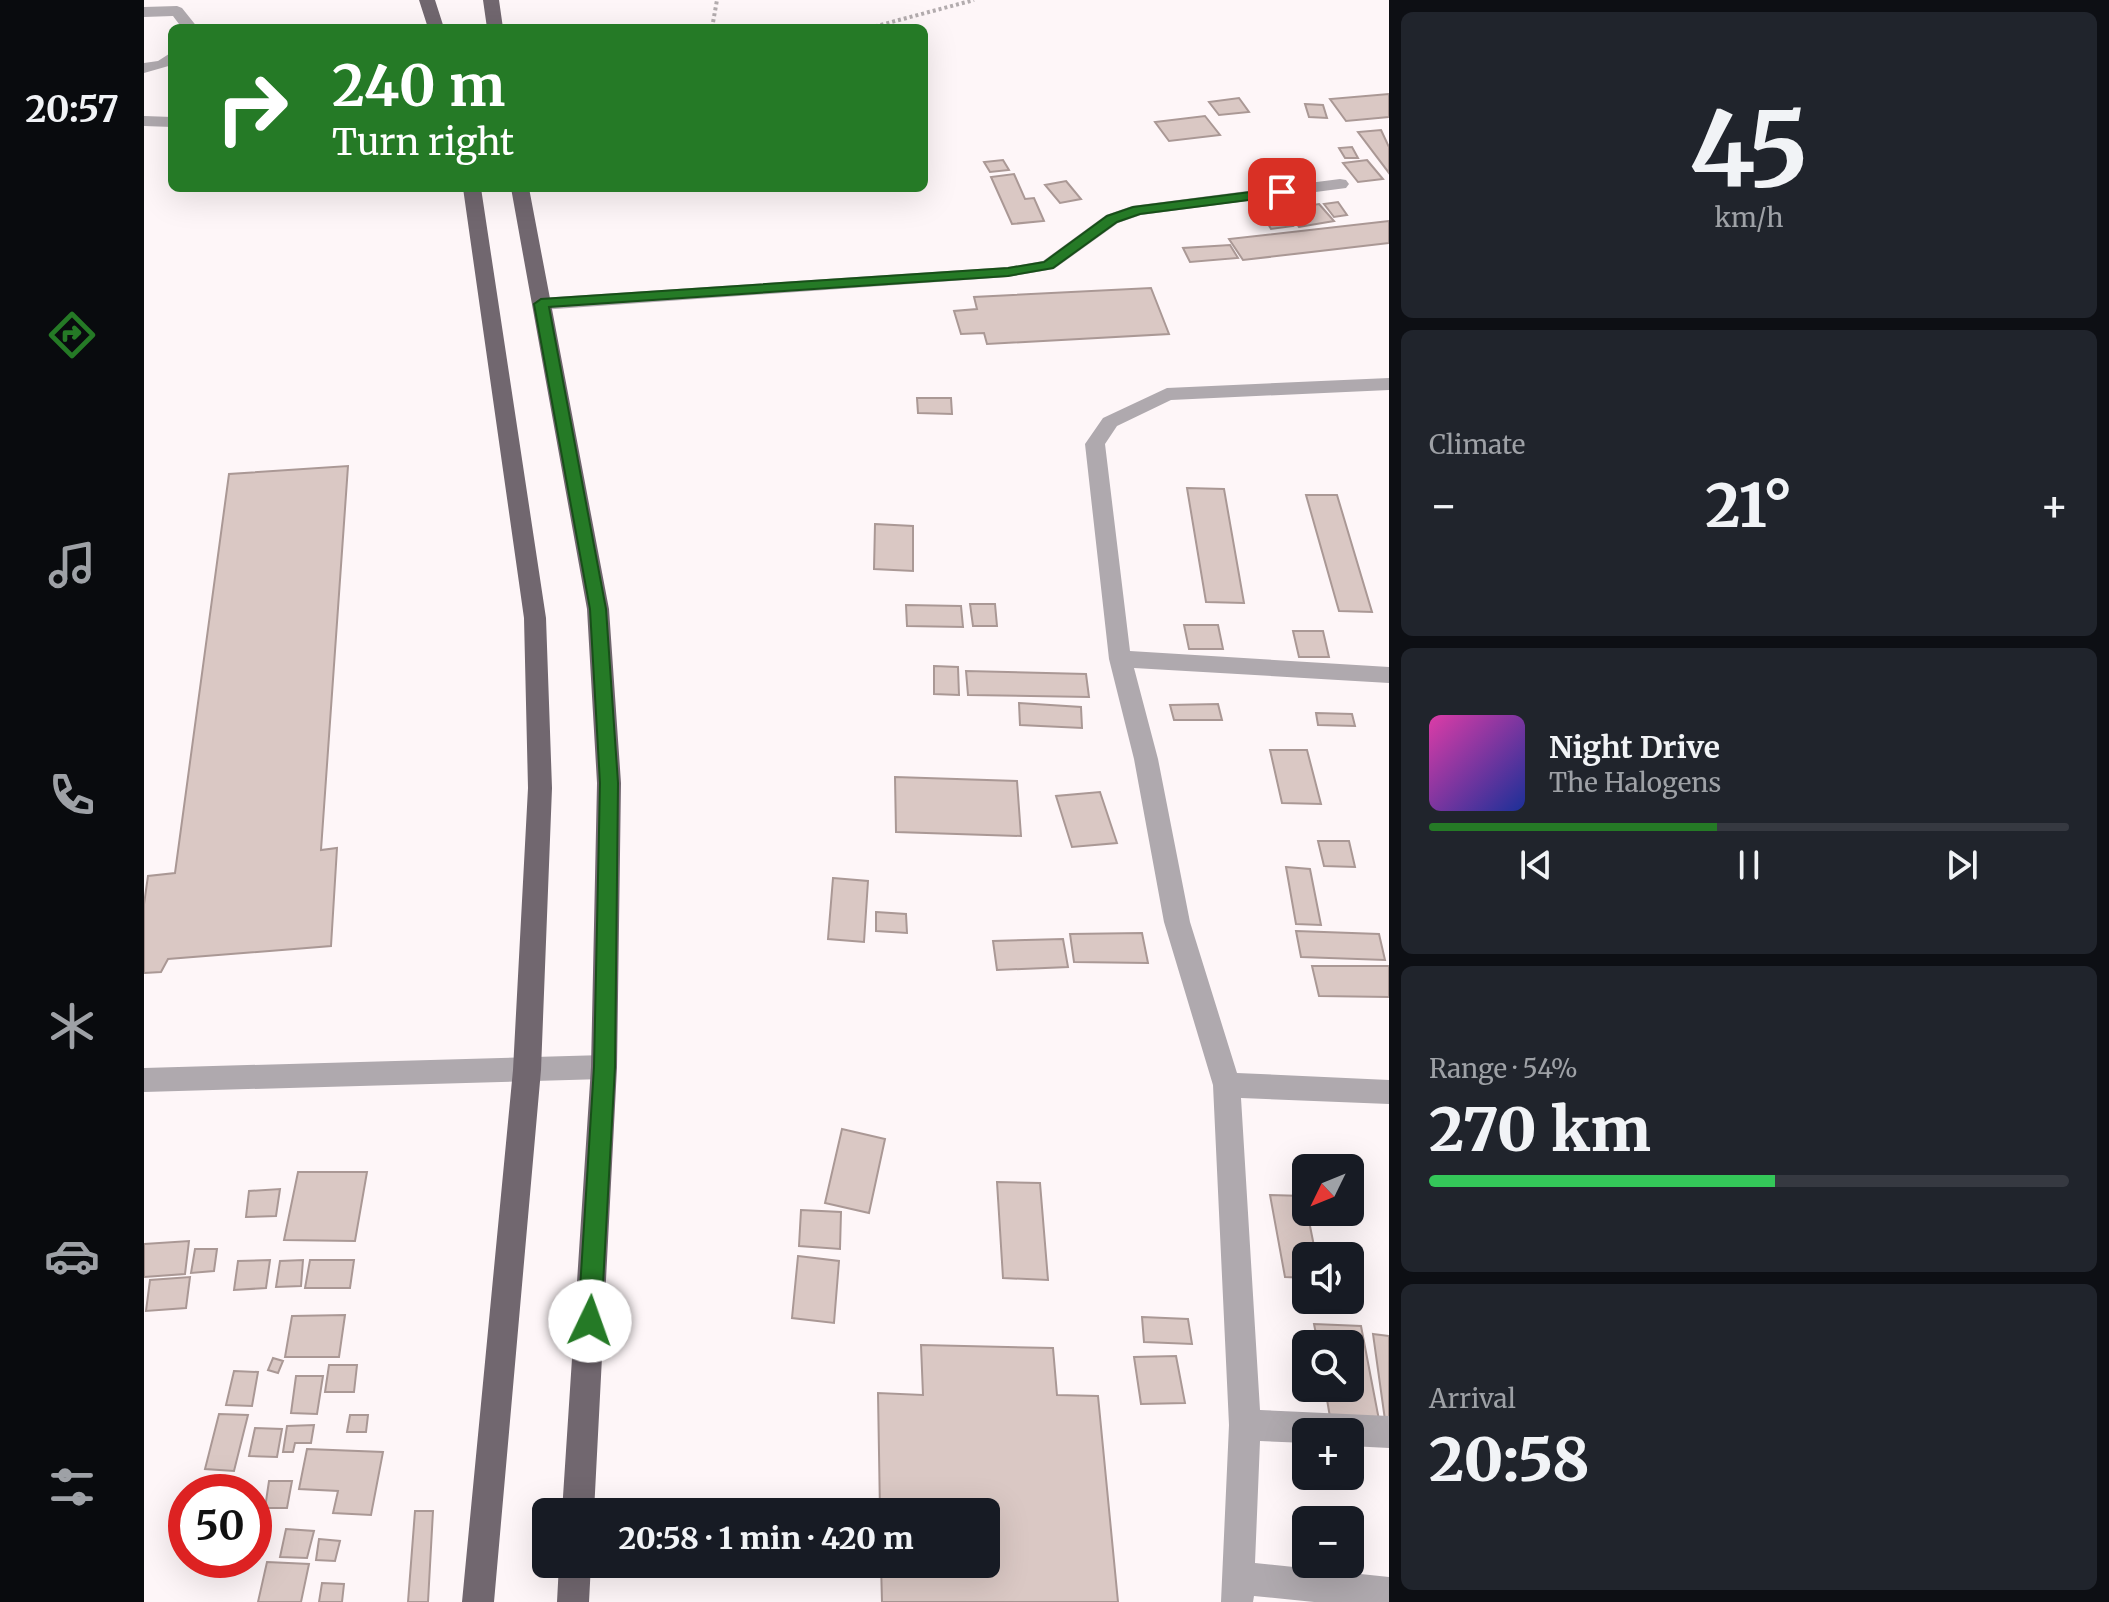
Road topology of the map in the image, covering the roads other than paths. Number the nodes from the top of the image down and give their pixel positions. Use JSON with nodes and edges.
{"nodes":[{"id":1,"x":427,"y":0,"type":"edge"},
{"id":2,"x":491,"y":0,"type":"edge"},
{"id":3,"x":144,"y":12,"type":"edge"},
{"id":4,"x":187,"y":24,"type":"edge"},
{"id":5,"x":435,"y":24,"type":"edge"},
{"id":6,"x":494,"y":24,"type":"edge"},
{"id":7,"x":168,"y":61,"type":"edge"},
{"id":8,"x":144,"y":68,"type":"edge"},
{"id":9,"x":144,"y":121,"type":"edge"},
{"id":10,"x":168,"y":122,"type":"edge"},
{"id":11,"x":1340,"y":184,"type":"dead end"},
{"id":12,"x":473,"y":192,"type":"edge"},
{"id":13,"x":521,"y":192,"type":"edge"},
{"id":14,"x":541,"y":304,"type":"junction"},
{"id":15,"x":1389,"y":384,"type":"edge"},
{"id":16,"x":1120,"y":659,"type":"junction"},
{"id":17,"x":1389,"y":675,"type":"edge"},
{"id":18,"x":604,"y":1067,"type":"junction"},
{"id":19,"x":527,"y":1070,"type":"junction"},
{"id":20,"x":144,"y":1080,"type":"edge"},
{"id":21,"x":1227,"y":1085,"type":"junction"},
{"id":22,"x":1389,"y":1092,"type":"edge"},
{"id":23,"x":1245,"y":1425,"type":"junction"},
{"id":24,"x":1389,"y":1432,"type":"edge"},
{"id":25,"x":579,"y":1498,"type":"edge"},
{"id":26,"x":574,"y":1578,"type":"edge"},
{"id":27,"x":1237,"y":1590,"type":"edge"},
{"id":28,"x":1389,"y":1593,"type":"edge"},
{"id":29,"x":478,"y":1602,"type":"edge"},
{"id":30,"x":573,"y":1602,"type":"edge"}],
"edges":[{"from":1,"to":5,"type":"main road"},
{"from":2,"to":6,"type":"main road"},
{"from":3,"to":4,"type":"lane"},
{"from":7,"to":8,"type":"lane"},
{"from":9,"to":10,"type":"lane"},
{"from":11,"to":14,"type":"lane"},
{"from":12,"to":19,"type":"main road"},
{"from":13,"to":14,"type":"main road"},
{"from":14,"to":18,"type":"main road"},
{"from":15,"to":16,"type":"lane"},
{"from":16,"to":17,"type":"lane"},
{"from":16,"to":21,"type":"lane"},
{"from":18,"to":19,"type":"lane"},
{"from":18,"to":25,"type":"main road"},
{"from":19,"to":20,"type":"lane"},
{"from":19,"to":29,"type":"main road"},
{"from":21,"to":22,"type":"lane"},
{"from":21,"to":23,"type":"lane"},
{"from":23,"to":24,"type":"lane"},
{"from":23,"to":27,"type":"lane"},
{"from":26,"to":30,"type":"main road"},
{"from":27,"to":28,"type":"lane"}]}
